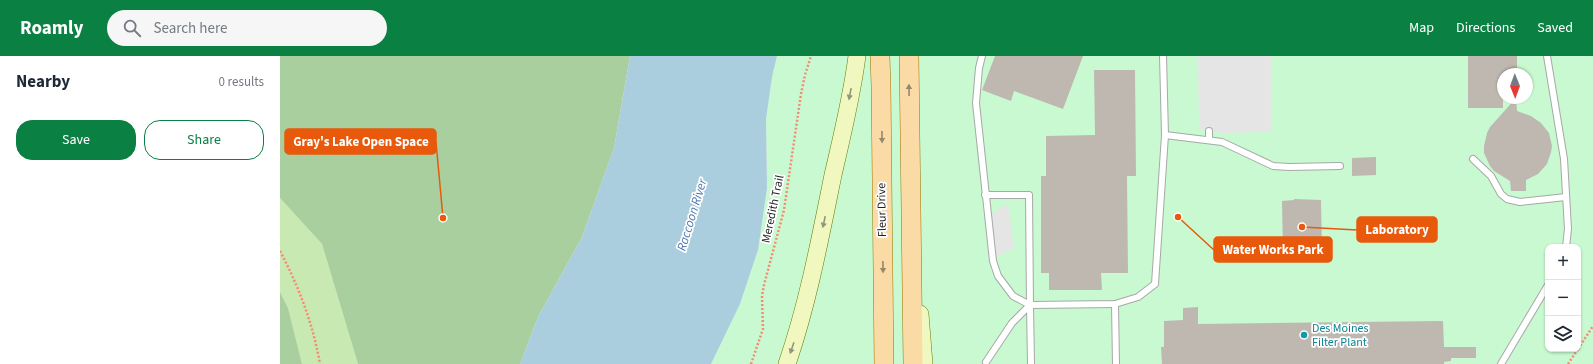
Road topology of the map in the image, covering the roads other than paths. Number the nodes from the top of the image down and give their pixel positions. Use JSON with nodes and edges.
{"nodes":[{"id":1,"x":857,"y":56,"type":"edge"},
{"id":2,"x":880,"y":56,"type":"edge"},
{"id":3,"x":908,"y":56,"type":"edge"},
{"id":4,"x":982,"y":56,"type":"edge"},
{"id":5,"x":1163,"y":56,"type":"edge"},
{"id":6,"x":1547,"y":56,"type":"edge"},
{"id":7,"x":1209,"y":131,"type":"dead end"},
{"id":8,"x":1165,"y":135,"type":"junction"},
{"id":9,"x":1209,"y":140,"type":"junction"},
{"id":10,"x":1473,"y":159,"type":"dead end"},
{"id":11,"x":1340,"y":166,"type":"dead end"},
{"id":12,"x":985,"y":195,"type":"junction"},
{"id":13,"x":1566,"y":196,"type":"junction"},
{"id":14,"x":911,"y":199,"type":"junction"},
{"id":15,"x":1566,"y":244,"type":"edge"},
{"id":16,"x":1545,"y":290,"type":"edge"},
{"id":17,"x":1115,"y":304,"type":"junction"},
{"id":18,"x":1030,"y":305,"type":"junction"},
{"id":19,"x":986,"y":362,"type":"dead end"},
{"id":20,"x":787,"y":364,"type":"edge"},
{"id":21,"x":884,"y":364,"type":"edge"},
{"id":22,"x":913,"y":364,"type":"edge"},
{"id":23,"x":924,"y":364,"type":"edge"},
{"id":24,"x":1031,"y":364,"type":"edge"},
{"id":25,"x":1116,"y":364,"type":"edge"},
{"id":26,"x":1501,"y":364,"type":"edge"}],
"edges":[{"from":1,"to":20,"type":"main road","one_way":true},
{"from":2,"to":21,"type":"main road","name":"Fleur Drive","one_way":true},
{"from":14,"to":3,"type":"main road","one_way":true},
{"from":4,"to":12,"type":"lane"},
{"from":5,"to":8,"type":"lane"},
{"from":6,"to":13,"type":"lane"},
{"from":7,"to":9,"type":"lane"},
{"from":8,"to":9,"type":"lane"},
{"from":8,"to":17,"type":"lane"},
{"from":9,"to":11,"type":"lane"},
{"from":10,"to":13,"type":"lane"},
{"from":12,"to":18,"type":"lane"},
{"from":12,"to":18,"type":"lane"},
{"from":13,"to":15,"type":"lane"},
{"from":14,"to":22,"type":"main road"},
{"from":14,"to":23,"type":"main road"},
{"from":16,"to":26,"type":"lane"},
{"from":17,"to":18,"type":"lane"},
{"from":17,"to":25,"type":"lane"},
{"from":18,"to":19,"type":"lane"},
{"from":18,"to":24,"type":"lane"}]}
